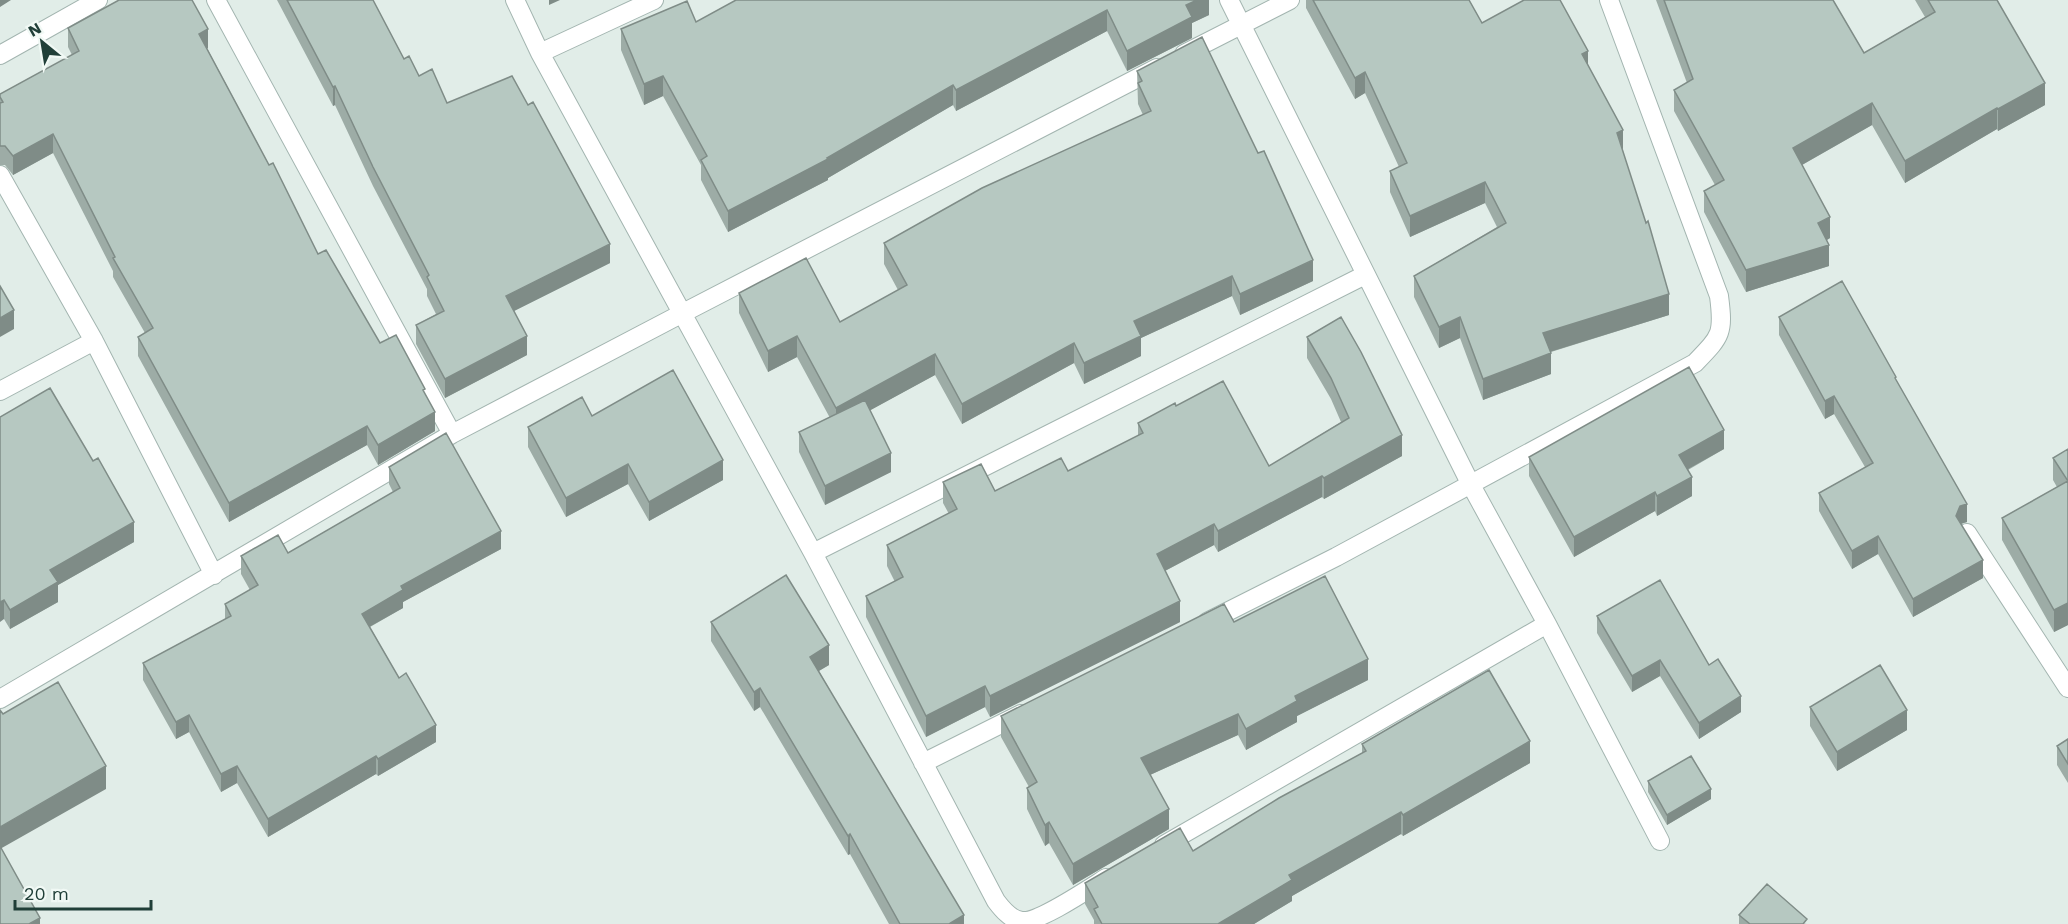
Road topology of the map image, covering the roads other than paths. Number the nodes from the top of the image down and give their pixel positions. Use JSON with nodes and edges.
{"nodes":[{"id":1,"x":98,"y":0,"type":"edge"},
{"id":2,"x":216,"y":0,"type":"edge"},
{"id":3,"x":515,"y":0,"type":"edge"},
{"id":4,"x":654,"y":0,"type":"edge"},
{"id":5,"x":1229,"y":0,"type":"edge"},
{"id":6,"x":1290,"y":0,"type":"edge"},
{"id":7,"x":1609,"y":0,"type":"edge"},
{"id":8,"x":1242,"y":24,"type":"junction"},
{"id":9,"x":540,"y":53,"type":"junction"},
{"id":10,"x":0,"y":55,"type":"edge"},
{"id":11,"x":0,"y":175,"type":"edge"},
{"id":12,"x":1365,"y":275,"type":"junction"},
{"id":13,"x":681,"y":314,"type":"junction"},
{"id":14,"x":94,"y":341,"type":"junction"},
{"id":15,"x":0,"y":391,"type":"edge"},
{"id":16,"x":452,"y":434,"type":"junction"},
{"id":17,"x":1471,"y":485,"type":"junction"},
{"id":18,"x":1967,"y":533,"type":"edge"},
{"id":19,"x":813,"y":553,"type":"junction"},
{"id":20,"x":214,"y":575,"type":"junction"},
{"id":21,"x":1547,"y":624,"type":"junction"},
{"id":22,"x":1188,"y":631,"type":"edge"},
{"id":23,"x":2068,"y":688,"type":"edge"},
{"id":24,"x":0,"y":699,"type":"edge"},
{"id":25,"x":1040,"y":705,"type":"edge"},
{"id":26,"x":923,"y":763,"type":"junction"},
{"id":27,"x":1660,"y":841,"type":"dead end"},
{"id":28,"x":1154,"y":851,"type":"edge"},
{"id":29,"x":1122,"y":869,"type":"edge"}],
"edges":[{"from":1,"to":10,"type":"street"},
{"from":2,"to":16,"type":"street"},
{"from":3,"to":9,"type":"street"},
{"from":4,"to":9,"type":"street"},
{"from":5,"to":8,"type":"street"},
{"from":6,"to":8,"type":"street"},
{"from":7,"to":17,"type":"street"},
{"from":8,"to":12,"type":"street"},
{"from":8,"to":13,"type":"street"},
{"from":9,"to":13,"type":"street"},
{"from":11,"to":14,"type":"street"},
{"from":12,"to":17,"type":"street"},
{"from":12,"to":19,"type":"street"},
{"from":13,"to":16,"type":"street"},
{"from":13,"to":19,"type":"street"},
{"from":14,"to":15,"type":"street"},
{"from":14,"to":20,"type":"street"},
{"from":16,"to":20,"type":"street"},
{"from":17,"to":21,"type":"street"},
{"from":17,"to":22,"type":"street"},
{"from":18,"to":23,"type":"street"},
{"from":19,"to":26,"type":"street"},
{"from":20,"to":24,"type":"street"},
{"from":21,"to":27,"type":"street"},
{"from":21,"to":28,"type":"street"},
{"from":25,"to":26,"type":"street"},
{"from":26,"to":29,"type":"street"}]}
